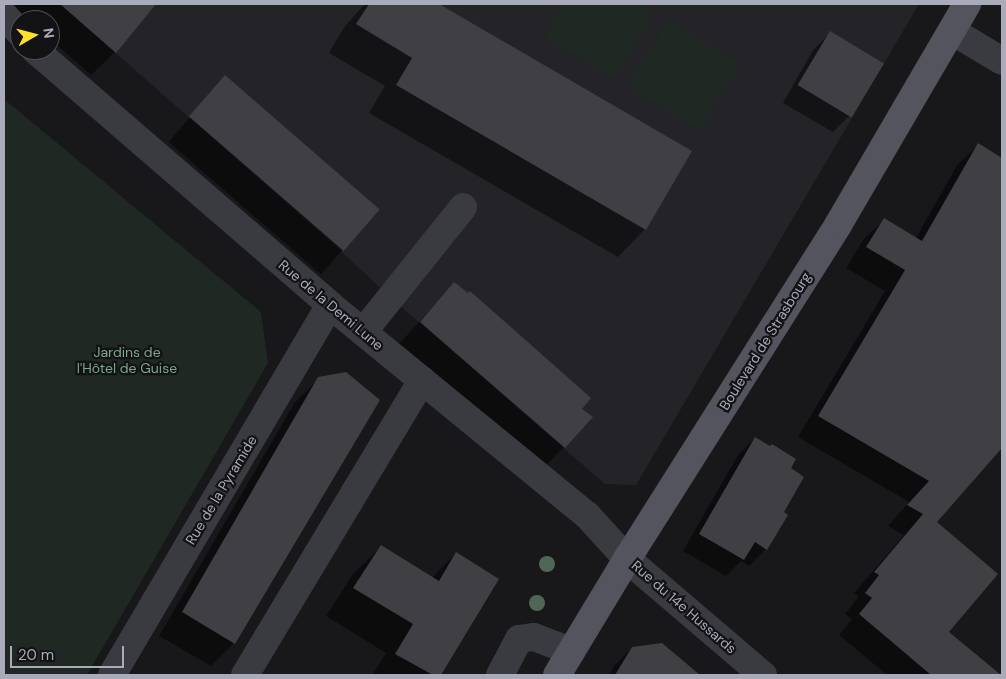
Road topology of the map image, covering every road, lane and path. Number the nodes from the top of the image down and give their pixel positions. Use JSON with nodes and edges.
{"nodes":[{"id":1,"x":968,"y":4,"type":"edge"},
{"id":2,"x":952,"y":31,"type":"junction"},
{"id":3,"x":47,"y":60,"type":"edge"},
{"id":4,"x":1002,"y":61,"type":"edge"},
{"id":5,"x":463,"y":207,"type":"dead end"},
{"id":6,"x":330,"y":305,"type":"junction"},
{"id":7,"x":363,"y":332,"type":"junction"},
{"id":8,"x":422,"y":380,"type":"junction"},
{"id":9,"x":627,"y":559,"type":"junction"},
{"id":10,"x":572,"y":651,"type":"junction"},
{"id":11,"x":112,"y":675,"type":"edge"},
{"id":12,"x":245,"y":675,"type":"edge"},
{"id":13,"x":500,"y":675,"type":"edge"},
{"id":14,"x":557,"y":675,"type":"edge"},
{"id":15,"x":763,"y":675,"type":"edge"}],
"edges":[{"from":1,"to":2,"type":"main road","name":"Boulevard de Strasbourg"},
{"from":2,"to":4,"type":"street"},
{"from":2,"to":9,"type":"main road","name":"Boulevard de Strasbourg"},
{"from":3,"to":6,"type":"street","name":"Rue de la Demi Lune"},
{"from":5,"to":7,"type":"street"},
{"from":6,"to":7,"type":"street","name":"Rue de la Demi Lune"},
{"from":6,"to":11,"type":"street","name":"Rue de la Pyramide"},
{"from":7,"to":8,"type":"street","name":"Rue de la Demi Lune"},
{"from":8,"to":9,"type":"street","name":"Rue de la Demi Lune"},
{"from":8,"to":12,"type":"street"},
{"from":9,"to":10,"type":"main road","name":"Boulevard de Strasbourg"},
{"from":9,"to":15,"type":"street","name":"Rue du 14e Hussards"},
{"from":10,"to":13,"type":"street"},
{"from":10,"to":14,"type":"main road","name":"Boulevard de Strasbourg"}]}
